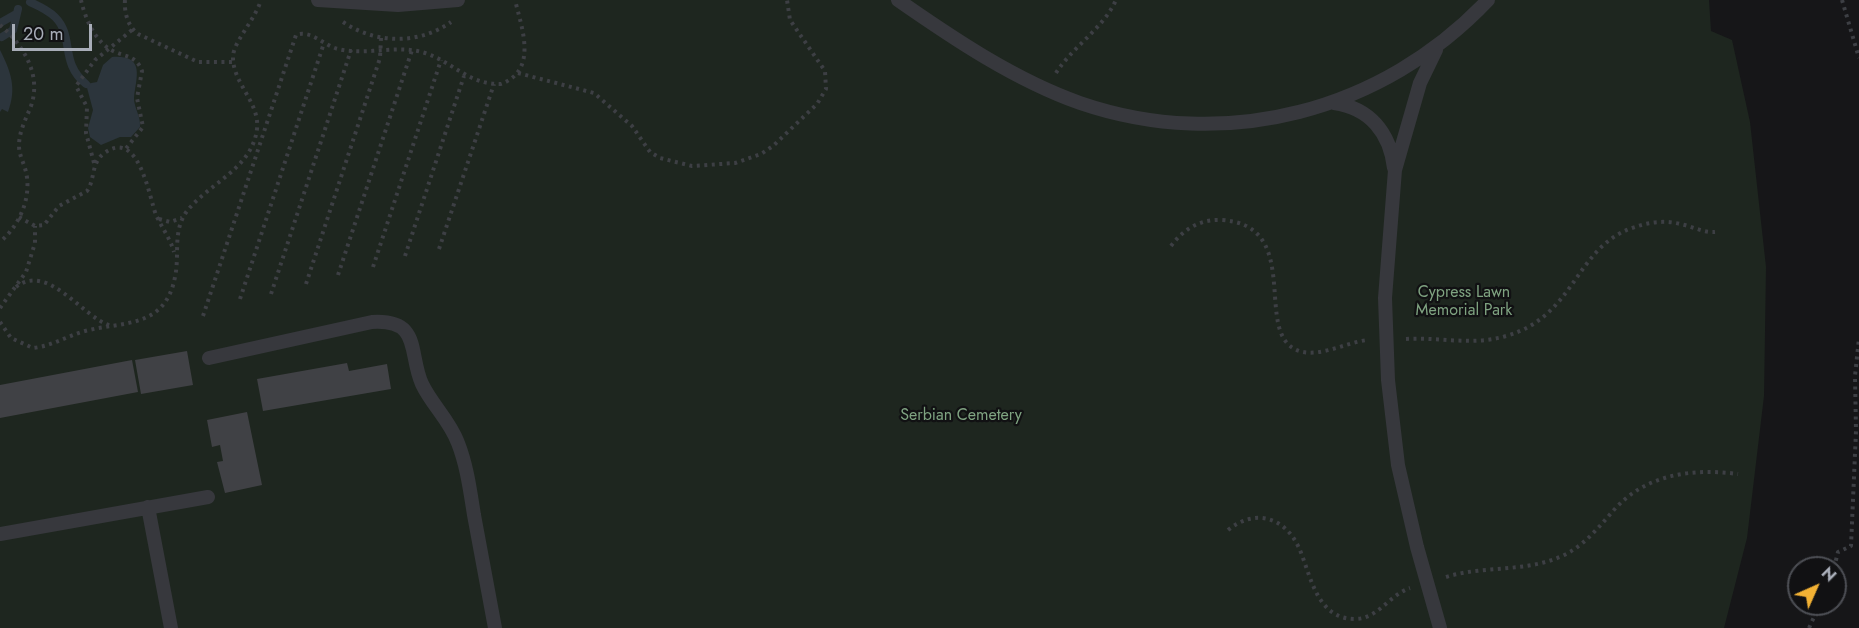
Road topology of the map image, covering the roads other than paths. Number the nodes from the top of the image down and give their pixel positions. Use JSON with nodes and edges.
{"nodes":[{"id":1,"x":318,"y":0,"type":"edge"},
{"id":2,"x":458,"y":0,"type":"edge"},
{"id":3,"x":898,"y":0,"type":"edge"},
{"id":4,"x":1488,"y":0,"type":"edge"},
{"id":5,"x":423,"y":2,"type":"edge"},
{"id":6,"x":1439,"y":46,"type":"junction"},
{"id":7,"x":1334,"y":103,"type":"junction"},
{"id":8,"x":1395,"y":170,"type":"junction"},
{"id":9,"x":209,"y":358,"type":"dead end"},
{"id":10,"x":208,"y":496,"type":"dead end"},
{"id":11,"x":148,"y":507,"type":"junction"},
{"id":12,"x":0,"y":534,"type":"edge"},
{"id":13,"x":171,"y":628,"type":"edge"},
{"id":14,"x":495,"y":628,"type":"edge"},
{"id":15,"x":1440,"y":628,"type":"edge"}],
"edges":[{"from":1,"to":5,"type":"lane"},
{"from":2,"to":5,"type":"lane"},
{"from":3,"to":7,"type":"lane"},
{"from":4,"to":6,"type":"lane"},
{"from":6,"to":7,"type":"lane"},
{"from":6,"to":8,"type":"lane"},
{"from":7,"to":8,"type":"lane"},
{"from":8,"to":15,"type":"lane"},
{"from":9,"to":14,"type":"lane"},
{"from":10,"to":11,"type":"lane"},
{"from":11,"to":12,"type":"lane"},
{"from":11,"to":13,"type":"lane"}]}
